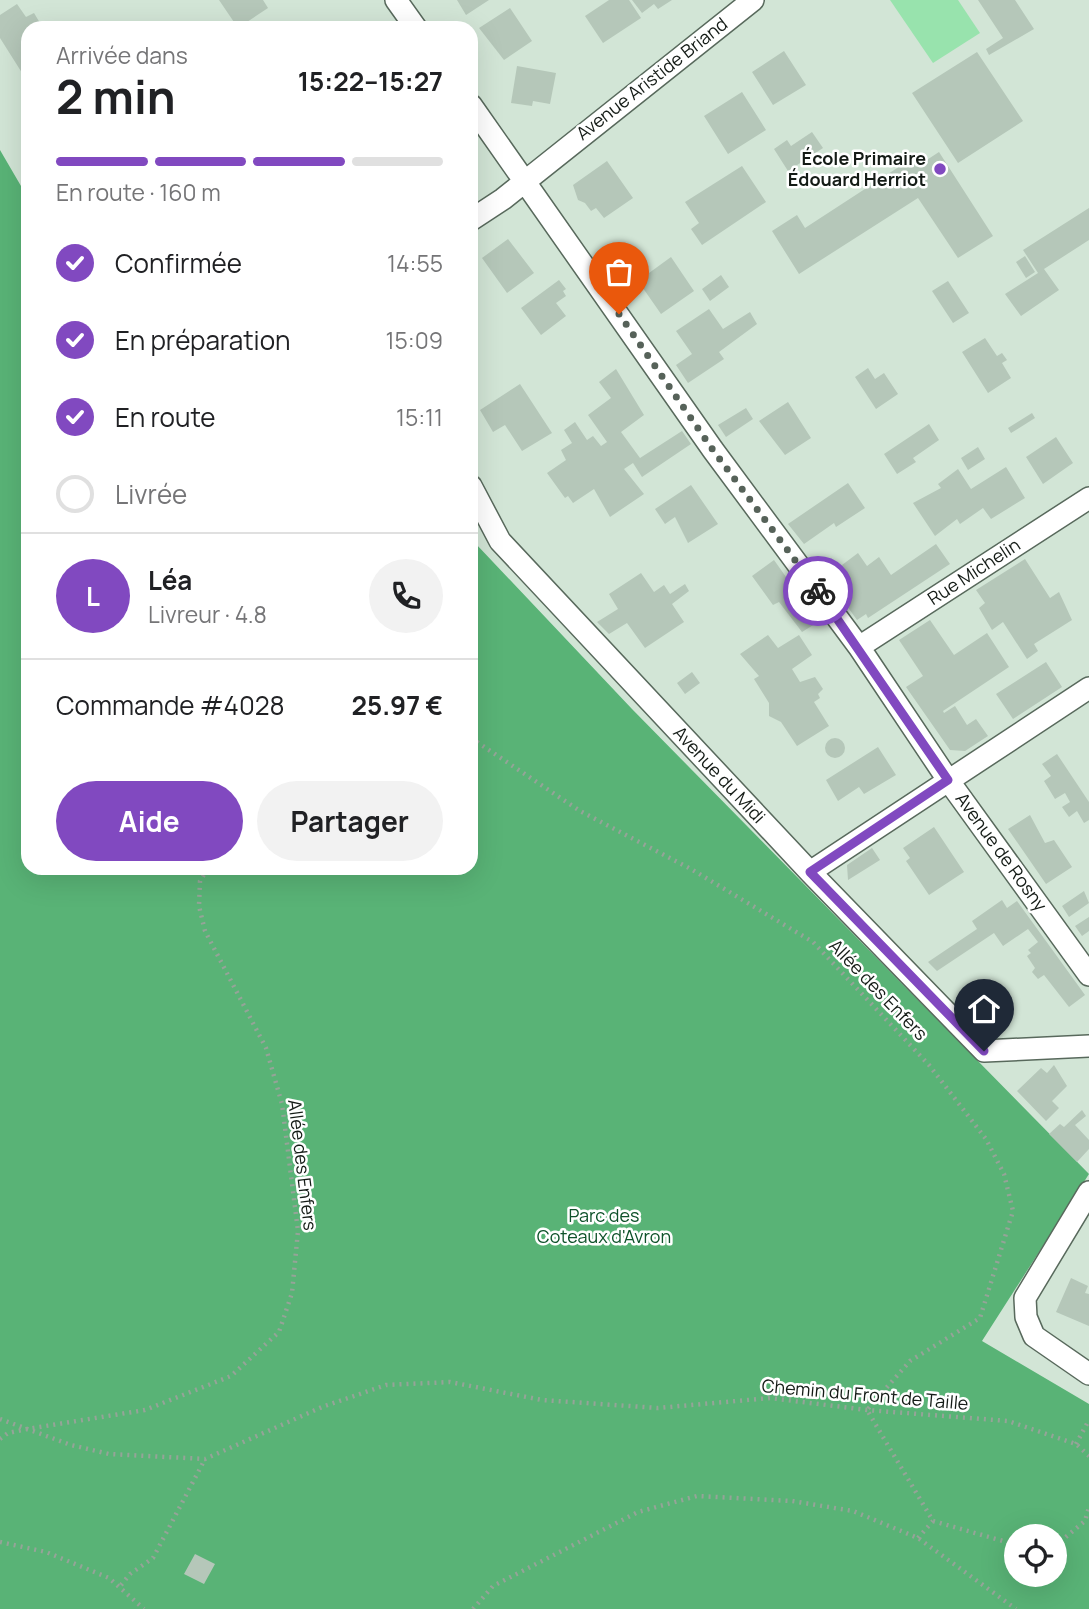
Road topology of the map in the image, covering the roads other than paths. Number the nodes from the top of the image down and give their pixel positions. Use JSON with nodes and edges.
{"nodes":[{"id":1,"x":396,"y":0,"type":"edge"},
{"id":2,"x":753,"y":0,"type":"edge"},
{"id":3,"x":411,"y":21,"type":"edge"},
{"id":4,"x":478,"y":115,"type":"edge"},
{"id":5,"x":526,"y":180,"type":"junction"},
{"id":6,"x":478,"y":215,"type":"edge"},
{"id":7,"x":1089,"y":498,"type":"edge"},
{"id":8,"x":478,"y":499,"type":"edge"},
{"id":9,"x":859,"y":647,"type":"junction"},
{"id":10,"x":1089,"y":688,"type":"edge"},
{"id":11,"x":948,"y":780,"type":"junction"},
{"id":12,"x":810,"y":872,"type":"junction"},
{"id":13,"x":1089,"y":975,"type":"edge"},
{"id":14,"x":1089,"y":1046,"type":"edge"},
{"id":15,"x":1089,"y":1192,"type":"edge"},
{"id":16,"x":1089,"y":1374,"type":"edge"}],
"edges":[{"from":1,"to":3,"type":"street"},
{"from":2,"to":5,"type":"street","name":"Avenue Aristide Briand"},
{"from":4,"to":5,"type":"street","name":"Avenue de Rosny"},
{"from":5,"to":6,"type":"street"},
{"from":5,"to":9,"type":"street","name":"Avenue de Rosny"},
{"from":7,"to":9,"type":"street","name":"Rue Michelin"},
{"from":8,"to":12,"type":"street","name":"Avenue du Midi"},
{"from":9,"to":11,"type":"street","name":"Avenue de Rosny"},
{"from":10,"to":11,"type":"street"},
{"from":11,"to":12,"type":"street"},
{"from":11,"to":13,"type":"street","name":"Avenue de Rosny"},
{"from":12,"to":14,"type":"street","name":"Avenue du Midi"},
{"from":15,"to":16,"type":"street"}]}
